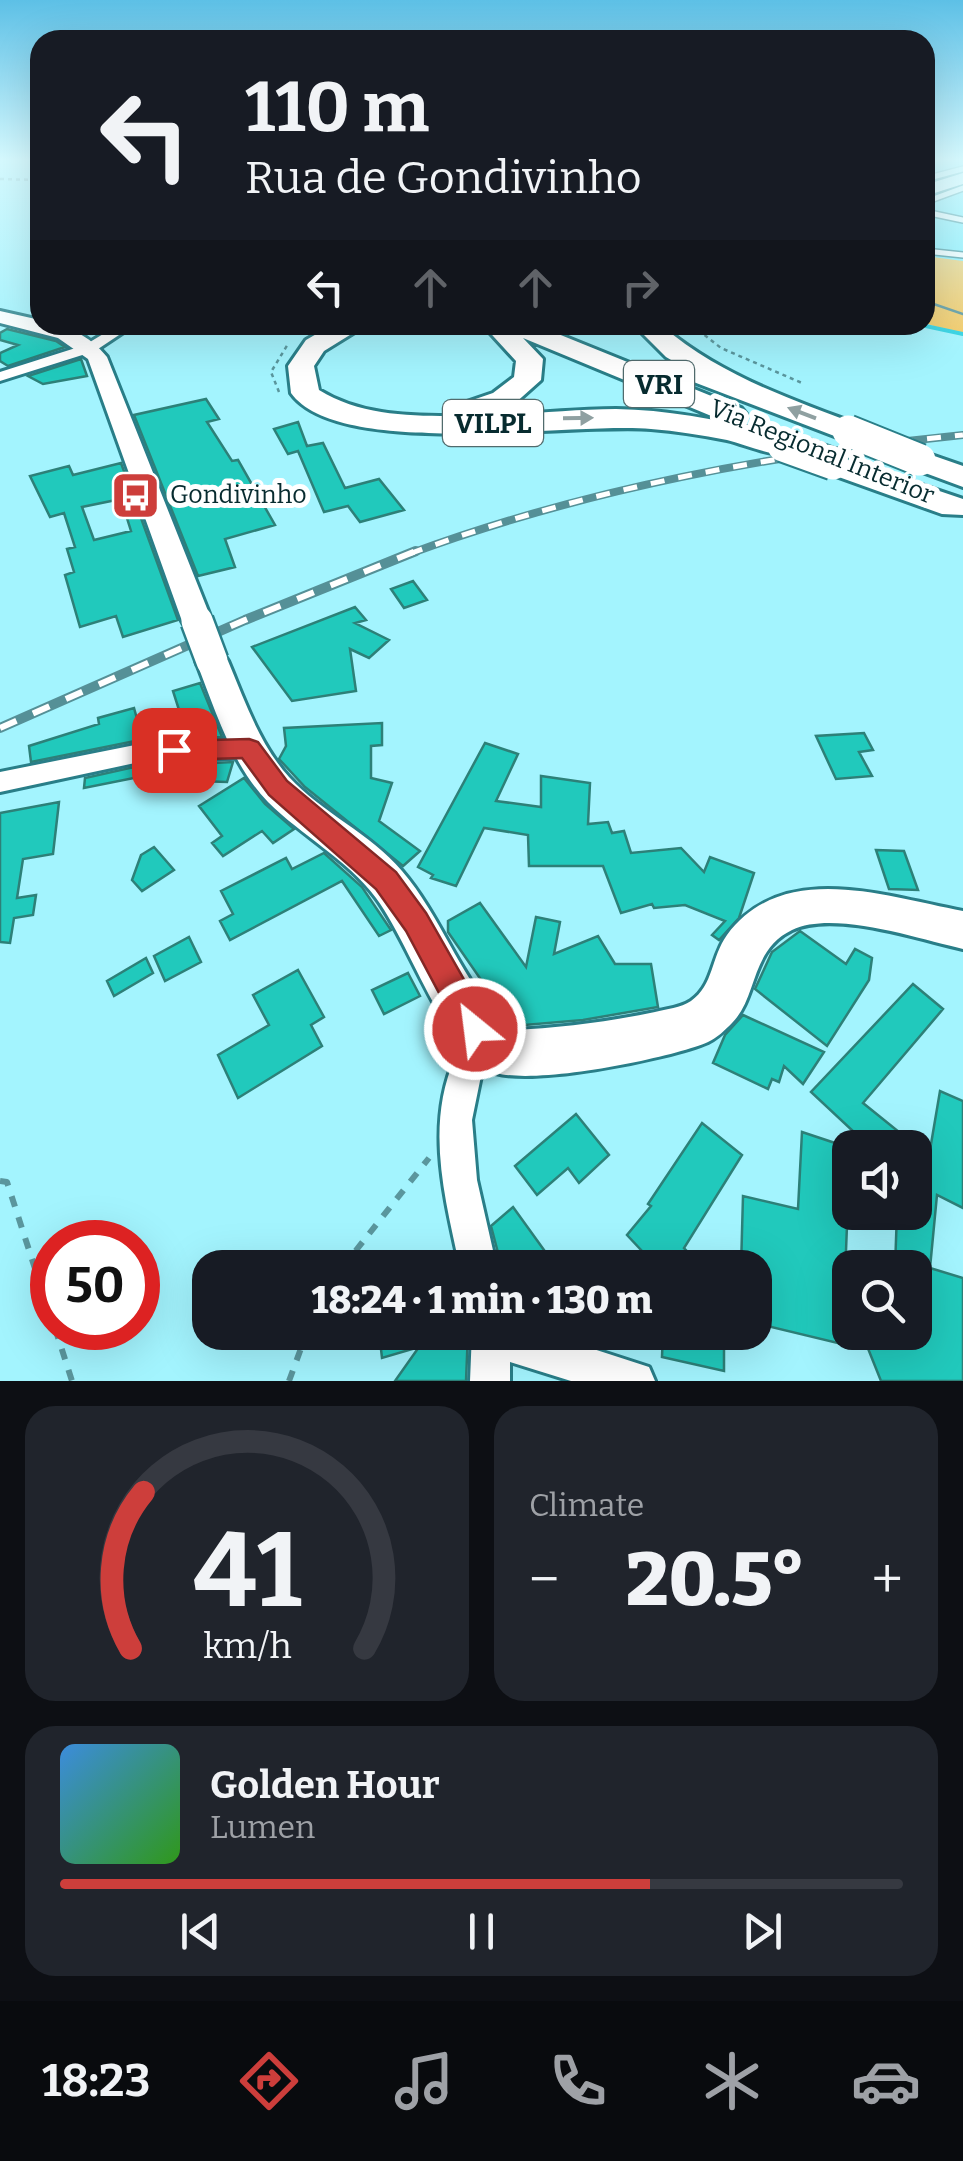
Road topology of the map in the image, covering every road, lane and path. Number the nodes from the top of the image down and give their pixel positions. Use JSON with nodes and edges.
{"nodes":[{"id":1,"x":935,"y":252,"type":"edge"},
{"id":2,"x":963,"y":255,"type":"edge"},
{"id":3,"x":0,"y":316,"type":"edge"},
{"id":4,"x":30,"y":324,"type":"edge"},
{"id":5,"x":71,"y":335,"type":"edge"},
{"id":6,"x":111,"y":335,"type":"edge"},
{"id":7,"x":336,"y":335,"type":"edge"},
{"id":8,"x":349,"y":335,"type":"edge"},
{"id":9,"x":505,"y":335,"type":"edge"},
{"id":10,"x":537,"y":335,"type":"edge"},
{"id":11,"x":596,"y":335,"type":"edge"},
{"id":12,"x":657,"y":335,"type":"edge"},
{"id":13,"x":705,"y":335,"type":"edge"},
{"id":14,"x":90,"y":348,"type":"junction"},
{"id":15,"x":0,"y":378,"type":"edge"},
{"id":16,"x":802,"y":383,"type":"dead end"},
{"id":17,"x":756,"y":396,"type":"junction"},
{"id":18,"x":793,"y":444,"type":"junction"},
{"id":19,"x":844,"y":452,"type":"junction"},
{"id":20,"x":960,"y":498,"type":"edge"},
{"id":21,"x":249,"y":748,"type":"junction"},
{"id":22,"x":0,"y":782,"type":"edge"},
{"id":23,"x":963,"y":930,"type":"edge"},
{"id":24,"x":484,"y":1038,"type":"junction"},
{"id":25,"x":456,"y":1125,"type":"junction"},
{"id":26,"x":0,"y":1181,"type":"edge"},
{"id":27,"x":356,"y":1250,"type":"edge"},
{"id":28,"x":475,"y":1250,"type":"edge"},
{"id":29,"x":30,"y":1251,"type":"edge"},
{"id":30,"x":62,"y":1350,"type":"edge"},
{"id":31,"x":300,"y":1350,"type":"edge"},
{"id":32,"x":491,"y":1350,"type":"edge"},
{"id":33,"x":539,"y":1350,"type":"edge"},
{"id":34,"x":72,"y":1381,"type":"edge"},
{"id":35,"x":289,"y":1381,"type":"edge"},
{"id":36,"x":490,"y":1381,"type":"edge"},
{"id":37,"x":635,"y":1381,"type":"edge"}],
"edges":[{"from":1,"to":2,"type":"lane"},
{"from":3,"to":4,"type":"main road"},
{"from":5,"to":14,"type":"main road"},
{"from":6,"to":14,"type":"street"},
{"from":7,"to":18,"type":"highway","number":"VILPL","one_way":true},
{"from":8,"to":9,"type":"highway","number":"VILPL"},
{"from":10,"to":18,"type":"highway","name":"Via Regional Interior","number":"VRI"},
{"from":11,"to":17,"type":"highway","name":"Via Regional Interior","number":"VRI"},
{"from":12,"to":17,"type":"highway"},
{"from":13,"to":16,"type":"path"},
{"from":14,"to":15,"type":"street"},
{"from":14,"to":21,"type":"main road","bridge":true},
{"from":19,"to":17,"type":"highway","name":"Via Regional Interior","number":"VRI","one_way":true},
{"from":18,"to":19,"type":"highway","number":"VILPL","bridge":true},
{"from":19,"to":20,"type":"highway","number":"VILPL"},
{"from":19,"to":20,"type":"highway","name":"Via Regional Interior","number":"VRI","bridge":true},
{"from":21,"to":22,"type":"street"},
{"from":21,"to":24,"type":"main road"},
{"from":23,"to":24,"type":"main road"},
{"from":24,"to":25,"type":"street"},
{"from":25,"to":27,"type":"path"},
{"from":25,"to":28,"type":"street"},
{"from":26,"to":29,"type":"path"},
{"from":30,"to":34,"type":"path"},
{"from":31,"to":35,"type":"path"},
{"from":32,"to":36,"type":"street"},
{"from":33,"to":37,"type":"street"}]}
